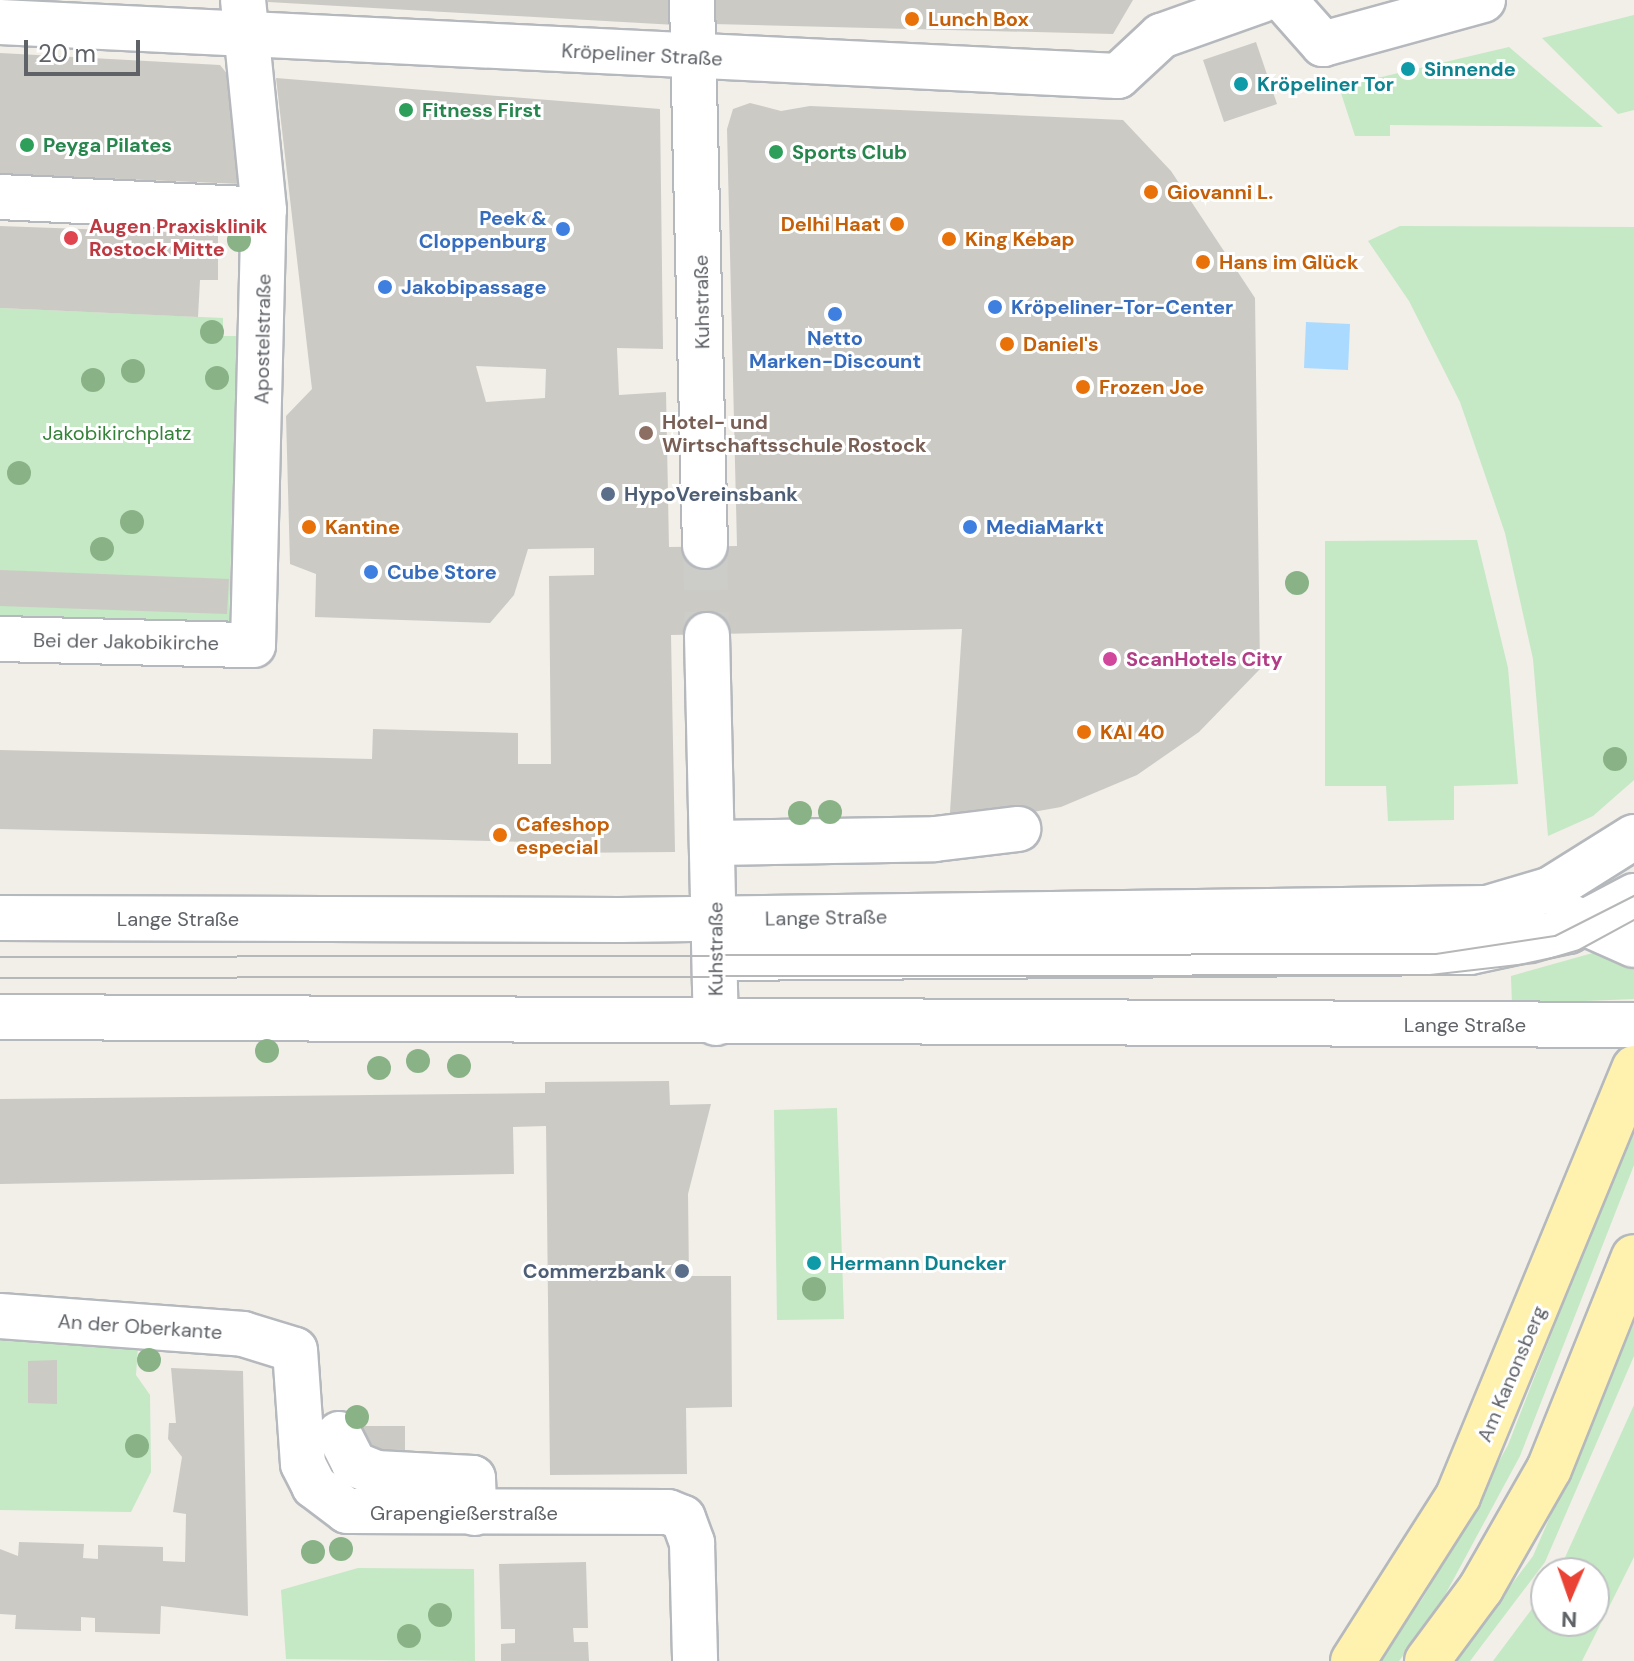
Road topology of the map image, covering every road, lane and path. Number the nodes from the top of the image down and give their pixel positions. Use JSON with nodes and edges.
{"nodes":[{"id":1,"x":692,"y":0,"type":"edge"},
{"id":2,"x":1262,"y":0,"type":"edge"},
{"id":3,"x":1284,"y":0,"type":"edge"},
{"id":4,"x":1483,"y":0,"type":"edge"},
{"id":5,"x":246,"y":17,"type":"edge"},
{"id":6,"x":0,"y":22,"type":"edge"},
{"id":7,"x":694,"y":58,"type":"junction"},
{"id":8,"x":0,"y":197,"type":"edge"},
{"id":9,"x":264,"y":210,"type":"junction"},
{"id":10,"x":705,"y":546,"type":"tunnel mouth"},
{"id":11,"x":707,"y":635,"type":"tunnel mouth"},
{"id":12,"x":0,"y":639,"type":"edge"},
{"id":13,"x":253,"y":645,"type":"joint"},
{"id":14,"x":999,"y":833,"type":"dead end"},
{"id":15,"x":1634,"y":837,"type":"edge"},
{"id":16,"x":715,"y":843,"type":"junction"},
{"id":17,"x":1634,"y":896,"type":"edge"},
{"id":18,"x":1516,"y":903,"type":"junction"},
{"id":19,"x":0,"y":918,"type":"edge"},
{"id":20,"x":1588,"y":922,"type":"junction"},
{"id":21,"x":716,"y":938,"type":"junction"},
{"id":22,"x":1634,"y":945,"type":"edge"},
{"id":23,"x":0,"y":1017,"type":"edge"},
{"id":24,"x":716,"y":1023,"type":"junction"},
{"id":25,"x":1634,"y":1025,"type":"edge"},
{"id":26,"x":1634,"y":1068,"type":"edge"},
{"id":27,"x":1634,"y":1257,"type":"edge"},
{"id":28,"x":0,"y":1316,"type":"edge"},
{"id":29,"x":289,"y":1356,"type":"joint"},
{"id":30,"x":339,"y":1434,"type":"dead end"},
{"id":31,"x":474,"y":1513,"type":"junction"},
{"id":32,"x":695,"y":1661,"type":"edge"},
{"id":33,"x":1353,"y":1661,"type":"edge"},
{"id":34,"x":1427,"y":1661,"type":"edge"}],
"edges":[{"from":1,"to":7,"type":"street","name":"Kuhstraße"},
{"from":2,"to":7,"type":"street","name":"Kröpeliner Straße"},
{"from":3,"to":4,"type":"street"},
{"from":5,"to":6,"type":"street","name":"Kröpeliner Straße"},
{"from":5,"to":7,"type":"street","name":"Kröpeliner Straße"},
{"from":5,"to":9,"type":"street","name":"Apostelstraße"},
{"from":7,"to":10,"type":"street","name":"Kuhstraße"},
{"from":8,"to":9,"type":"street"},
{"from":9,"to":13,"type":"street","name":"Apostelstraße"},
{"from":11,"to":16,"type":"street","name":"Kuhstraße"},
{"from":12,"to":13,"type":"street","name":"Bei der Jakobikirche"},
{"from":14,"to":16,"type":"street"},
{"from":15,"to":18,"type":"street","name":"Lange Straße"},
{"from":16,"to":21,"type":"street","name":"Kuhstraße"},
{"from":17,"to":20,"type":"street"},
{"from":18,"to":20,"type":"street"},
{"from":18,"to":21,"type":"street","name":"Lange Straße"},
{"from":19,"to":21,"type":"street","name":"Lange Straße"},
{"from":20,"to":21,"type":"street"},
{"from":20,"to":22,"type":"street"},
{"from":21,"to":24,"type":"street","name":"Kuhstraße"},
{"from":23,"to":24,"type":"street","name":"Lange Straße"},
{"from":24,"to":25,"type":"street","name":"Lange Straße"},
{"from":26,"to":33,"type":"main road","name":"Am Kanonsberg"},
{"from":27,"to":34,"type":"main road"},
{"from":28,"to":29,"type":"street","name":"An der Oberkante"},
{"from":29,"to":31,"type":"street","name":"Grapengießerstraße"},
{"from":30,"to":31,"type":"street"},
{"from":31,"to":32,"type":"street","name":"Grapengießerstraße"}]}
